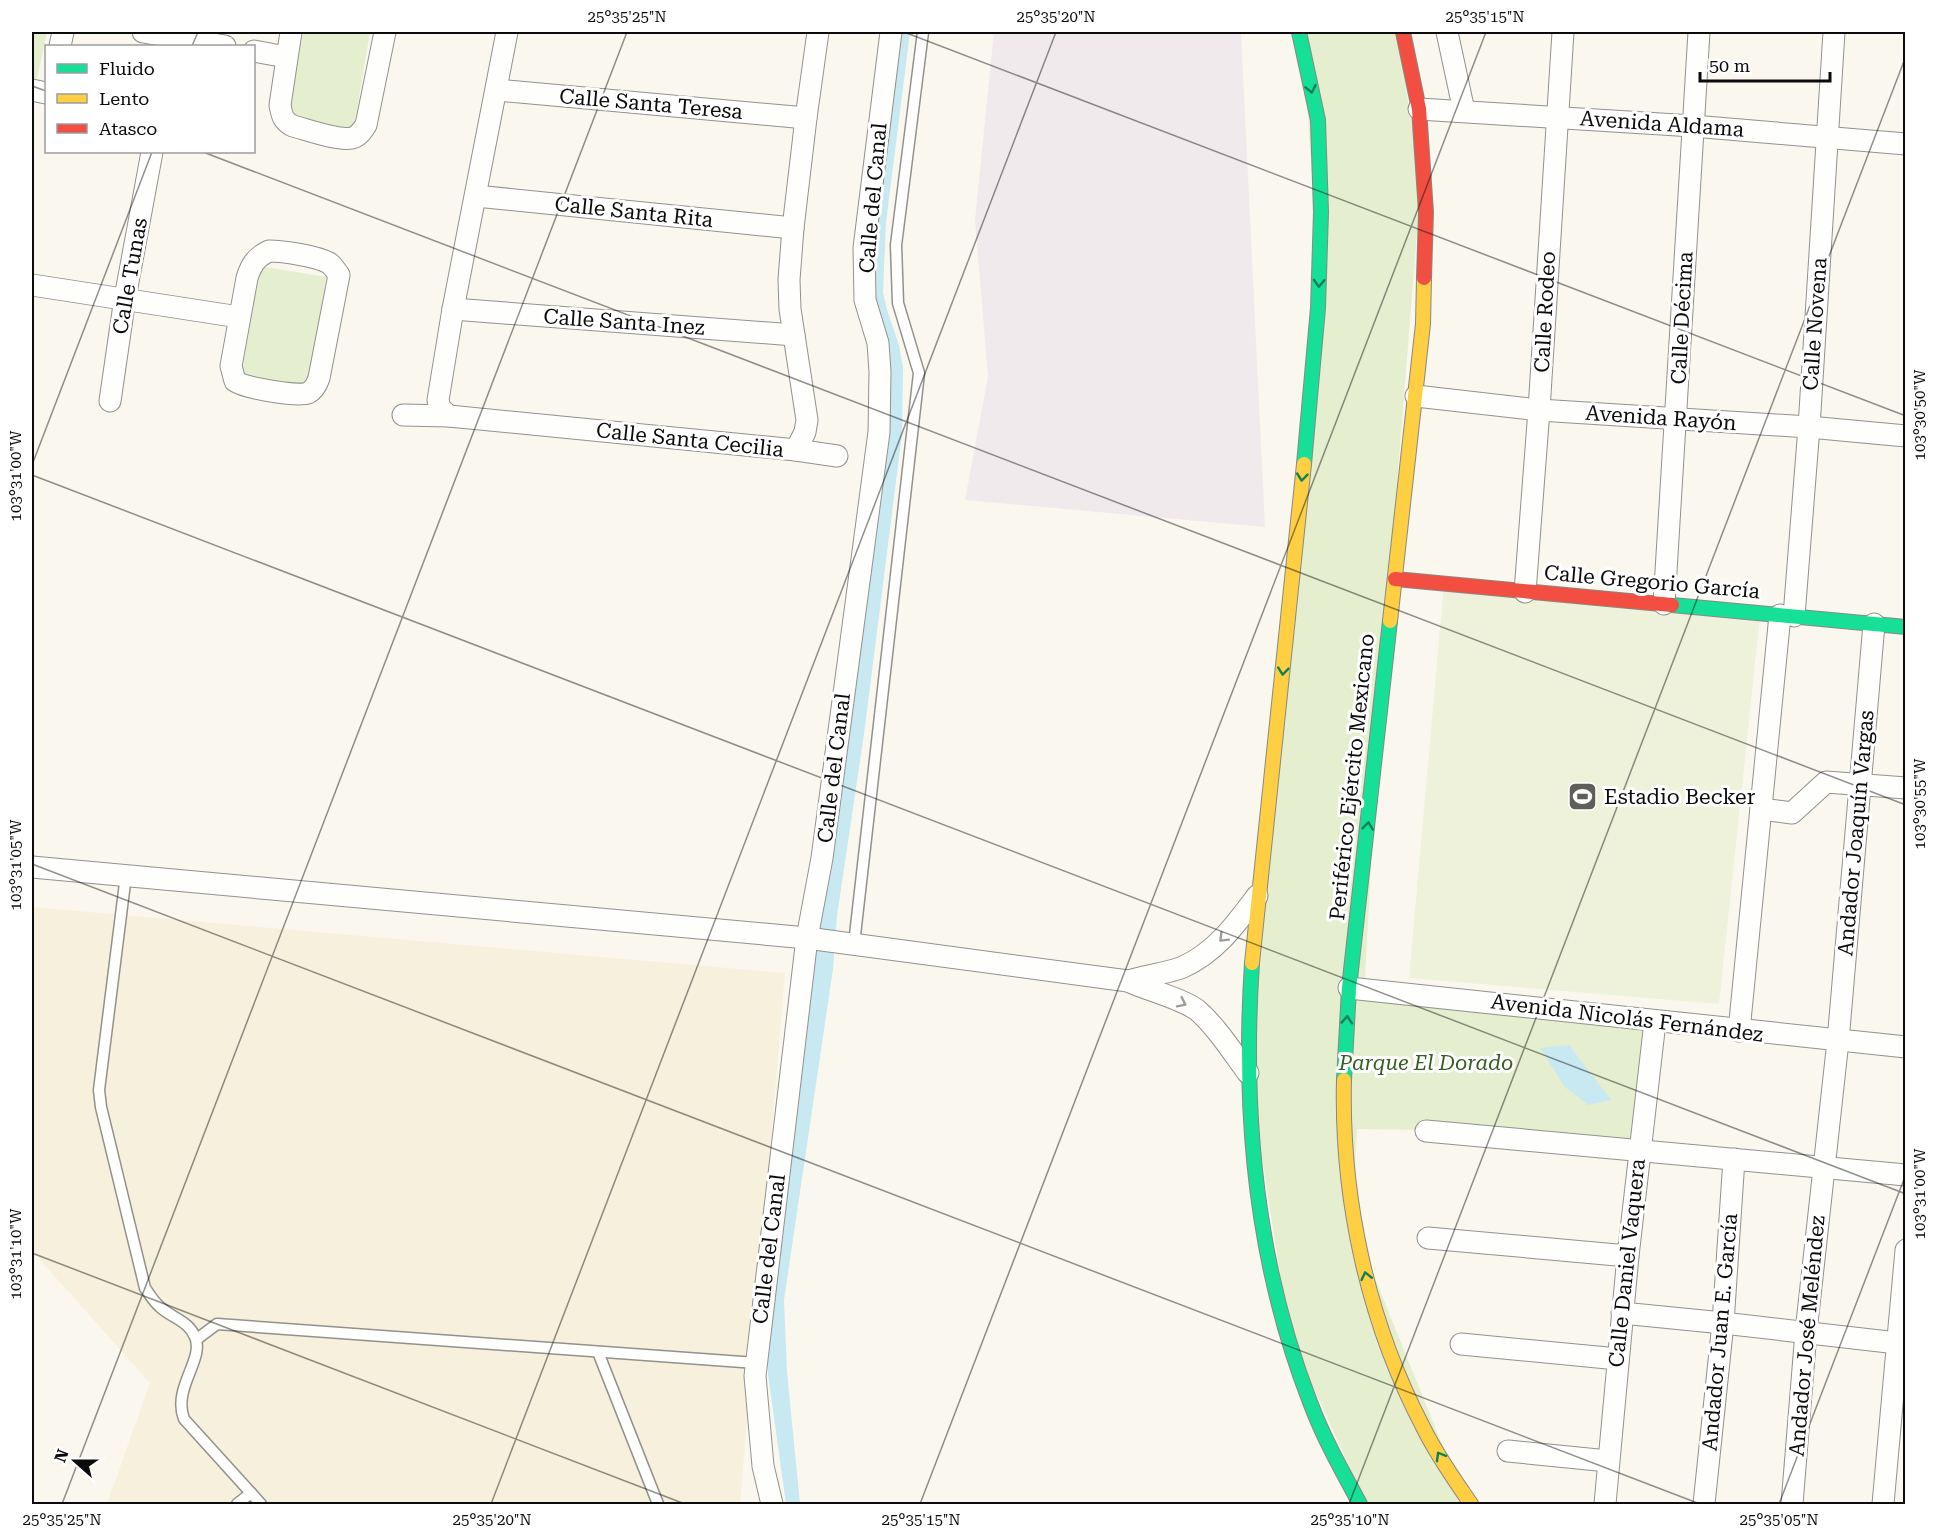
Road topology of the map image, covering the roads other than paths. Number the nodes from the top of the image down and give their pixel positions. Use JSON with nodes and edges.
{"nodes":[{"id":1,"x":143,"y":32,"type":"edge"},
{"id":2,"x":291,"y":32,"type":"edge"},
{"id":3,"x":385,"y":32,"type":"edge"},
{"id":4,"x":507,"y":32,"type":"edge"},
{"id":5,"x":818,"y":32,"type":"edge"},
{"id":6,"x":891,"y":32,"type":"edge"},
{"id":7,"x":922,"y":32,"type":"edge"},
{"id":8,"x":1299,"y":32,"type":"edge"},
{"id":9,"x":1403,"y":32,"type":"edge"},
{"id":10,"x":1447,"y":32,"type":"edge"},
{"id":11,"x":1563,"y":32,"type":"edge"},
{"id":12,"x":1699,"y":32,"type":"edge"},
{"id":13,"x":1834,"y":32,"type":"edge"},
{"id":14,"x":172,"y":38,"type":"edge"},
{"id":15,"x":218,"y":45,"type":"edge"},
{"id":16,"x":255,"y":51,"type":"edge"},
{"id":17,"x":286,"y":57,"type":"junction"},
{"id":18,"x":497,"y":90,"type":"junction"},
{"id":19,"x":1419,"y":109,"type":"junction"},
{"id":20,"x":1464,"y":111,"type":"junction"},
{"id":21,"x":1556,"y":117,"type":"junction"},
{"id":22,"x":806,"y":118,"type":"junction"},
{"id":23,"x":1693,"y":126,"type":"junction"},
{"id":24,"x":1827,"y":137,"type":"junction"},
{"id":25,"x":1905,"y":144,"type":"edge"},
{"id":26,"x":152,"y":153,"type":"edge"},
{"id":27,"x":476,"y":196,"type":"junction"},
{"id":28,"x":793,"y":228,"type":"junction"},
{"id":29,"x":32,"y":285,"type":"edge"},
{"id":30,"x":125,"y":298,"type":"junction"},
{"id":31,"x":453,"y":309,"type":"junction"},
{"id":32,"x":239,"y":317,"type":"junction"},
{"id":33,"x":795,"y":336,"type":"junction"},
{"id":34,"x":1416,"y":396,"type":"junction"},
{"id":35,"x":110,"y":401,"type":"dead end"},
{"id":36,"x":1539,"y":410,"type":"junction"},
{"id":37,"x":404,"y":415,"type":"dead end"},
{"id":38,"x":449,"y":416,"type":"junction"},
{"id":39,"x":1677,"y":420,"type":"junction"},
{"id":40,"x":1809,"y":427,"type":"junction"},
{"id":41,"x":1905,"y":436,"type":"edge"},
{"id":42,"x":796,"y":450,"type":"junction"},
{"id":43,"x":837,"y":456,"type":"dead end"},
{"id":44,"x":1395,"y":579,"type":"junction"},
{"id":45,"x":1525,"y":592,"type":"junction"},
{"id":46,"x":1664,"y":604,"type":"junction"},
{"id":47,"x":1787,"y":616,"type":"junction"},
{"id":48,"x":1874,"y":624,"type":"junction"},
{"id":49,"x":1905,"y":627,"type":"edge"},
{"id":50,"x":1860,"y":784,"type":"junction"},
{"id":51,"x":1905,"y":788,"type":"edge"},
{"id":52,"x":1761,"y":809,"type":"junction"},
{"id":53,"x":32,"y":867,"type":"edge"},
{"id":54,"x":126,"y":875,"type":"junction"},
{"id":55,"x":1259,"y":892,"type":"junction"},
{"id":56,"x":807,"y":938,"type":"junction"},
{"id":57,"x":854,"y":944,"type":"junction"},
{"id":58,"x":1128,"y":981,"type":"junction"},
{"id":59,"x":1350,"y":988,"type":"junction"},
{"id":60,"x":1655,"y":1022,"type":"junction"},
{"id":61,"x":1739,"y":1031,"type":"junction"},
{"id":62,"x":1838,"y":1041,"type":"junction"},
{"id":63,"x":1905,"y":1047,"type":"edge"},
{"id":64,"x":1248,"y":1073,"type":"junction"},
{"id":65,"x":1426,"y":1131,"type":"dead end"},
{"id":66,"x":1639,"y":1151,"type":"junction"},
{"id":67,"x":1734,"y":1159,"type":"junction"},
{"id":68,"x":1823,"y":1168,"type":"junction"},
{"id":69,"x":1905,"y":1175,"type":"edge"},
{"id":70,"x":1428,"y":1238,"type":"dead end"},
{"id":71,"x":1905,"y":1250,"type":"edge"},
{"id":72,"x":1628,"y":1256,"type":"junction"},
{"id":73,"x":1622,"y":1313,"type":"junction"},
{"id":74,"x":1723,"y":1323,"type":"junction"},
{"id":75,"x":1806,"y":1332,"type":"junction"},
{"id":76,"x":196,"y":1339,"type":"junction"},
{"id":77,"x":1901,"y":1343,"type":"edge"},
{"id":78,"x":1461,"y":1344,"type":"dead end"},
{"id":79,"x":598,"y":1352,"type":"junction"},
{"id":80,"x":1618,"y":1359,"type":"junction"},
{"id":81,"x":756,"y":1363,"type":"junction"},
{"id":82,"x":1508,"y":1451,"type":"dead end"},
{"id":83,"x":1608,"y":1461,"type":"junction"},
{"id":84,"x":251,"y":1493,"type":"junction"},
{"id":85,"x":237,"y":1504,"type":"edge"},
{"id":86,"x":261,"y":1504,"type":"edge"},
{"id":87,"x":658,"y":1504,"type":"edge"},
{"id":88,"x":772,"y":1504,"type":"edge"},
{"id":89,"x":1360,"y":1504,"type":"edge"},
{"id":90,"x":1471,"y":1504,"type":"edge"},
{"id":91,"x":1605,"y":1504,"type":"edge"},
{"id":92,"x":1704,"y":1504,"type":"edge"},
{"id":93,"x":1792,"y":1504,"type":"edge"},
{"id":94,"x":1883,"y":1504,"type":"edge"}],
"edges":[{"from":1,"to":14,"type":"street"},
{"from":2,"to":17,"type":"street"},
{"from":3,"to":17,"type":"street"},
{"from":4,"to":18,"type":"street"},
{"from":5,"to":22,"type":"street","name":"Calle Santa Cecilia"},
{"from":6,"to":56,"type":"street","name":"Calle del Canal"},
{"from":7,"to":57,"type":"lane"},
{"from":8,"to":55,"type":"main road","one_way":true},
{"from":9,"to":19,"type":"main road","name":"Periférico Ejército Mexicano"},
{"from":10,"to":20,"type":"street"},
{"from":11,"to":21,"type":"street","name":"Calle Rodeo"},
{"from":12,"to":23,"type":"street","name":"Calle Décima"},
{"from":13,"to":24,"type":"street","name":"Calle Novena"},
{"from":14,"to":15,"type":"street"},
{"from":16,"to":17,"type":"street"},
{"from":18,"to":22,"type":"street","name":"Calle Santa Teresa"},
{"from":18,"to":27,"type":"street"},
{"from":19,"to":20,"type":"street","name":"Avenida Aldama"},
{"from":19,"to":34,"type":"main road","name":"Periférico Ejército Mexicano"},
{"from":20,"to":21,"type":"street","name":"Avenida Aldama"},
{"from":21,"to":23,"type":"street","name":"Avenida Aldama"},
{"from":21,"to":36,"type":"street","name":"Calle Rodeo"},
{"from":22,"to":28,"type":"street","name":"Calle Santa Cecilia"},
{"from":23,"to":24,"type":"street","name":"Avenida Aldama"},
{"from":23,"to":39,"type":"street","name":"Calle Décima"},
{"from":24,"to":25,"type":"street","name":"Avenida Aldama"},
{"from":24,"to":40,"type":"street","name":"Calle Novena"},
{"from":26,"to":30,"type":"street","name":"Calle Tunas"},
{"from":27,"to":28,"type":"street","name":"Calle Santa Rita"},
{"from":27,"to":31,"type":"street"},
{"from":28,"to":33,"type":"street","name":"Calle Santa Cecilia"},
{"from":29,"to":30,"type":"street"},
{"from":30,"to":32,"type":"street"},
{"from":30,"to":35,"type":"street","name":"Calle Tunas"},
{"from":31,"to":33,"type":"street","name":"Calle Santa Inez"},
{"from":31,"to":38,"type":"street"},
{"from":32,"to":32,"type":"street"},
{"from":33,"to":42,"type":"street","name":"Calle Santa Cecilia"},
{"from":34,"to":36,"type":"street","name":"Avenida Rayón"},
{"from":34,"to":44,"type":"main road","name":"Periférico Ejército Mexicano"},
{"from":36,"to":39,"type":"street","name":"Avenida Rayón"},
{"from":36,"to":45,"type":"street","name":"Calle Rodeo"},
{"from":37,"to":38,"type":"street","name":"Calle Santa Cecilia"},
{"from":38,"to":42,"type":"street","name":"Calle Santa Cecilia"},
{"from":39,"to":40,"type":"street","name":"Avenida Rayón"},
{"from":39,"to":46,"type":"street","name":"Calle Décima"},
{"from":40,"to":41,"type":"street","name":"Avenida Rayón"},
{"from":40,"to":47,"type":"street","name":"Calle Novena"},
{"from":42,"to":43,"type":"street"},
{"from":44,"to":45,"type":"main road","name":"Calle Gregorio García"},
{"from":59,"to":44,"type":"main road","name":"Periférico Ejército Mexicano","one_way":true},
{"from":45,"to":46,"type":"main road","name":"Calle Gregorio García"},
{"from":46,"to":47,"type":"main road","name":"Calle Gregorio García"},
{"from":47,"to":48,"type":"main road","name":"Calle Gregorio García"},
{"from":47,"to":52,"type":"street"},
{"from":48,"to":49,"type":"main road","name":"Calle Gregorio García"},
{"from":48,"to":50,"type":"street","name":"Andador Joaquín Vargas"},
{"from":50,"to":51,"type":"street"},
{"from":50,"to":52,"type":"street"},
{"from":50,"to":62,"type":"street","name":"Andador Joaquín Vargas"},
{"from":52,"to":61,"type":"street"},
{"from":53,"to":54,"type":"street"},
{"from":54,"to":56,"type":"street"},
{"from":54,"to":76,"type":"lane"},
{"from":55,"to":58,"type":"street","one_way":true},
{"from":55,"to":64,"type":"main road"},
{"from":56,"to":57,"type":"street"},
{"from":56,"to":81,"type":"street","name":"Calle del Canal"},
{"from":57,"to":58,"type":"street"},
{"from":58,"to":64,"type":"street","one_way":true},
{"from":59,"to":60,"type":"street","name":"Avenida Nicolás Fernández"},
{"from":90,"to":59,"type":"main road","name":"Periférico Ejército Mexicano","one_way":true},
{"from":60,"to":61,"type":"street","name":"Avenida Nicolás Fernández"},
{"from":60,"to":66,"type":"street","name":"Calle Daniel Vaquera"},
{"from":61,"to":62,"type":"street","name":"Avenida Nicolás Fernández"},
{"from":62,"to":63,"type":"street","name":"Avenida Nicolás Fernández"},
{"from":62,"to":68,"type":"street","name":"Andador Joaquín Vargas"},
{"from":64,"to":89,"type":"main road"},
{"from":65,"to":66,"type":"street"},
{"from":66,"to":67,"type":"street"},
{"from":66,"to":72,"type":"street","name":"Calle Daniel Vaquera"},
{"from":67,"to":68,"type":"street"},
{"from":67,"to":74,"type":"street","name":"Andador Juan E. García"},
{"from":68,"to":69,"type":"street"},
{"from":68,"to":75,"type":"street","name":"Andador José Meléndez"},
{"from":70,"to":72,"type":"street"},
{"from":71,"to":77,"type":"street"},
{"from":72,"to":73,"type":"street","name":"Calle Daniel Vaquera"},
{"from":73,"to":74,"type":"street"},
{"from":73,"to":80,"type":"street","name":"Calle Daniel Vaquera"},
{"from":74,"to":75,"type":"street"},
{"from":74,"to":92,"type":"street","name":"Andador Juan E. García"},
{"from":75,"to":77,"type":"street"},
{"from":75,"to":93,"type":"street","name":"Andador José Meléndez"},
{"from":76,"to":79,"type":"lane"},
{"from":76,"to":84,"type":"lane"},
{"from":77,"to":94,"type":"street"},
{"from":78,"to":80,"type":"street"},
{"from":79,"to":81,"type":"lane"},
{"from":79,"to":87,"type":"lane"},
{"from":80,"to":83,"type":"street","name":"Calle Daniel Vaquera"},
{"from":81,"to":88,"type":"street","name":"Calle del Canal"},
{"from":82,"to":83,"type":"street"},
{"from":83,"to":91,"type":"street","name":"Calle Daniel Vaquera"},
{"from":84,"to":85,"type":"lane"},
{"from":84,"to":86,"type":"lane"}]}
